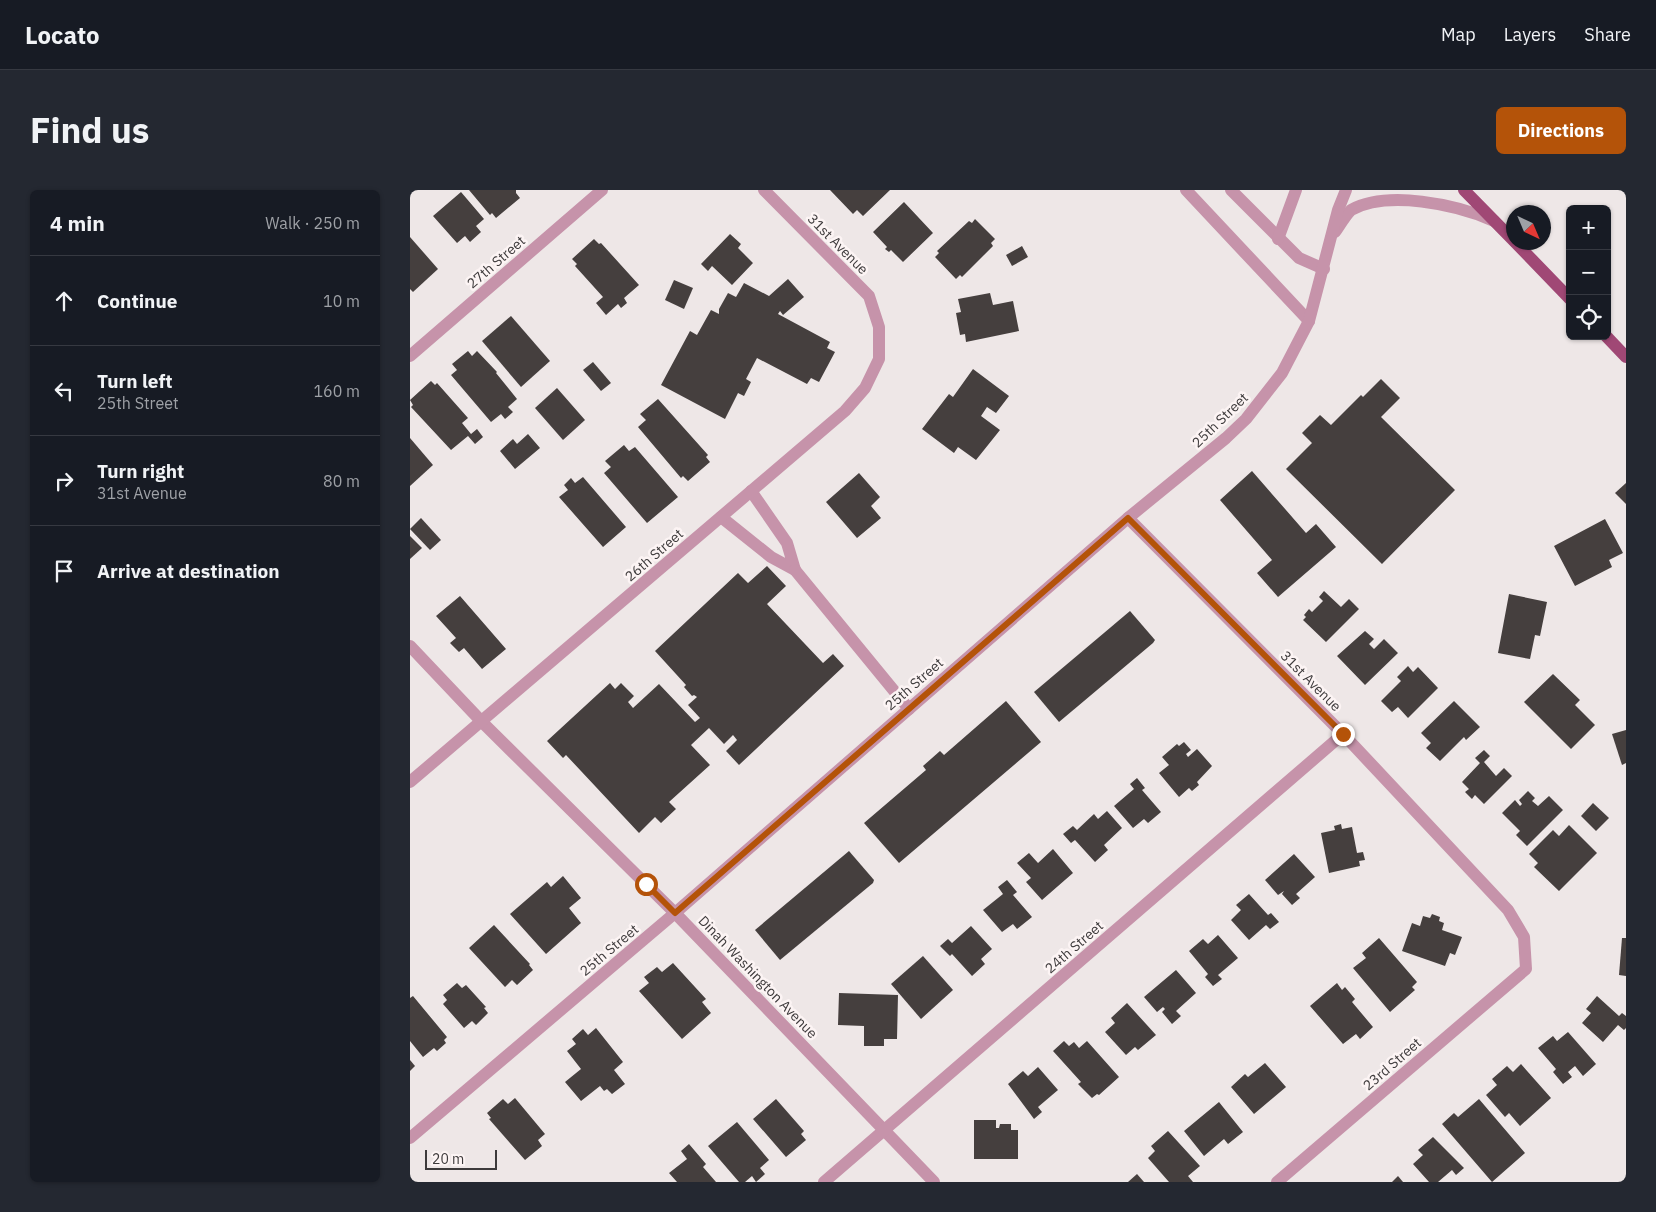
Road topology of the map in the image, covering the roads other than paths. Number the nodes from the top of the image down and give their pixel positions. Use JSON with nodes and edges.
{"nodes":[{"id":1,"x":602,"y":190,"type":"edge"},
{"id":2,"x":764,"y":190,"type":"edge"},
{"id":3,"x":1186,"y":190,"type":"edge"},
{"id":4,"x":1231,"y":190,"type":"edge"},
{"id":5,"x":1296,"y":190,"type":"edge"},
{"id":6,"x":1346,"y":190,"type":"edge"},
{"id":7,"x":1464,"y":190,"type":"edge"},
{"id":8,"x":1495,"y":221,"type":"junction"},
{"id":9,"x":1506,"y":233,"type":"edge"},
{"id":10,"x":1330,"y":238,"type":"junction"},
{"id":11,"x":1278,"y":239,"type":"junction"},
{"id":12,"x":1522,"y":250,"type":"edge"},
{"id":13,"x":1324,"y":269,"type":"junction"},
{"id":14,"x":1566,"y":295,"type":"edge"},
{"id":15,"x":1309,"y":321,"type":"junction"},
{"id":16,"x":879,"y":327,"type":"joint"},
{"id":17,"x":1610,"y":340,"type":"edge"},
{"id":18,"x":410,"y":356,"type":"edge"},
{"id":19,"x":1626,"y":357,"type":"edge"},
{"id":20,"x":751,"y":491,"type":"junction"},
{"id":21,"x":721,"y":517,"type":"junction"},
{"id":22,"x":1128,"y":518,"type":"junction"},
{"id":23,"x":795,"y":570,"type":"junction"},
{"id":24,"x":410,"y":646,"type":"edge"},
{"id":25,"x":909,"y":709,"type":"junction"},
{"id":26,"x":482,"y":722,"type":"junction"},
{"id":27,"x":1343,"y":734,"type":"junction"},
{"id":28,"x":410,"y":782,"type":"edge"},
{"id":29,"x":675,"y":913,"type":"junction"},
{"id":30,"x":1526,"y":969,"type":"joint"},
{"id":31,"x":884,"y":1130,"type":"junction"},
{"id":32,"x":410,"y":1138,"type":"edge"},
{"id":33,"x":824,"y":1182,"type":"edge"},
{"id":34,"x":934,"y":1182,"type":"edge"},
{"id":35,"x":1277,"y":1182,"type":"edge"}],
"edges":[{"from":1,"to":18,"type":"street","name":"27th Street"},
{"from":2,"to":16,"type":"street","name":"31st Avenue"},
{"from":3,"to":15,"type":"street"},
{"from":4,"to":11,"type":"street"},
{"from":5,"to":11,"type":"street"},
{"from":6,"to":10,"type":"street","name":"25th Street"},
{"from":7,"to":8,"type":"main road"},
{"from":8,"to":9,"type":"main road"},
{"from":8,"to":10,"type":"street"},
{"from":10,"to":13,"type":"street","name":"25th Street"},
{"from":11,"to":13,"type":"street"},
{"from":12,"to":14,"type":"main road"},
{"from":13,"to":15,"type":"street","name":"25th Street"},
{"from":15,"to":22,"type":"street","name":"25th Street"},
{"from":16,"to":20,"type":"street","name":"26th Street"},
{"from":17,"to":19,"type":"main road"},
{"from":20,"to":21,"type":"street","name":"26th Street"},
{"from":20,"to":23,"type":"street"},
{"from":21,"to":23,"type":"street"},
{"from":21,"to":26,"type":"street","name":"26th Street"},
{"from":22,"to":25,"type":"street","name":"25th Street"},
{"from":22,"to":27,"type":"street","name":"31st Avenue"},
{"from":23,"to":25,"type":"street"},
{"from":24,"to":26,"type":"street","name":"Dinah Washington Avenue"},
{"from":25,"to":29,"type":"street","name":"25th Street"},
{"from":26,"to":28,"type":"street","name":"26th Street"},
{"from":26,"to":29,"type":"street","name":"Dinah Washington Avenue"},
{"from":27,"to":30,"type":"street","name":"31st Avenue"},
{"from":27,"to":31,"type":"street","name":"24th Street"},
{"from":29,"to":31,"type":"street","name":"Dinah Washington Avenue"},
{"from":29,"to":32,"type":"street","name":"25th Street"},
{"from":30,"to":35,"type":"street","name":"23rd Street"},
{"from":31,"to":33,"type":"street","name":"24th Street"},
{"from":31,"to":34,"type":"street","name":"Dinah Washington Avenue"}]}
